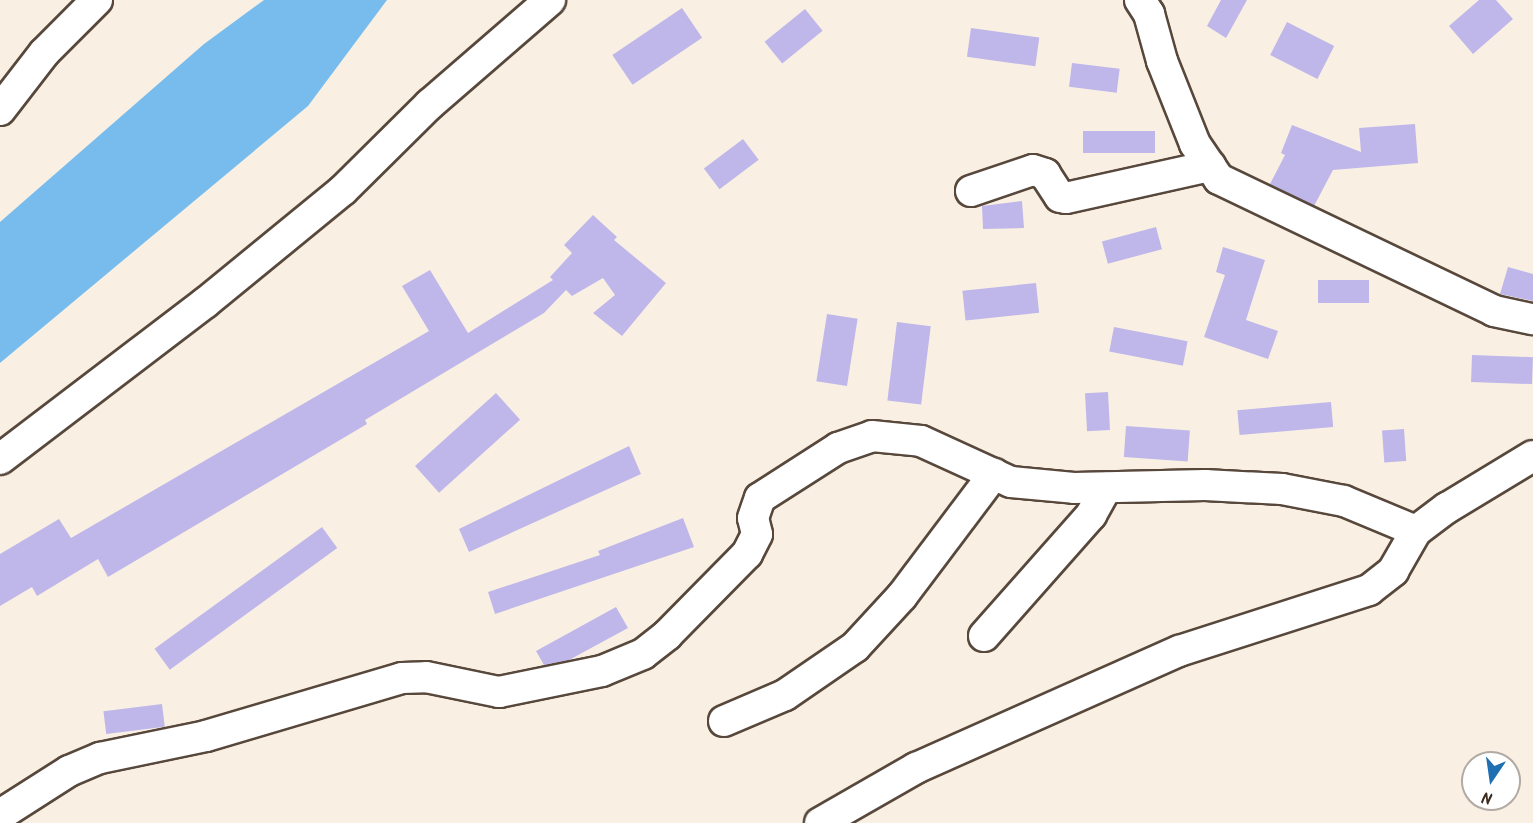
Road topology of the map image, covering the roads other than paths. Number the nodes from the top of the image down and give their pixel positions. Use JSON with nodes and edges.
{"nodes":[{"id":1,"x":96,"y":0,"type":"edge"},
{"id":2,"x":550,"y":0,"type":"edge"},
{"id":3,"x":1140,"y":0,"type":"edge"},
{"id":4,"x":0,"y":110,"type":"edge"},
{"id":5,"x":1210,"y":166,"type":"junction"},
{"id":6,"x":971,"y":191,"type":"dead end"},
{"id":7,"x":1533,"y":319,"type":"edge"},
{"id":8,"x":1533,"y":456,"type":"edge"},
{"id":9,"x":0,"y":459,"type":"edge"},
{"id":10,"x":993,"y":474,"type":"junction"},
{"id":11,"x":1106,"y":488,"type":"junction"},
{"id":12,"x":1416,"y":531,"type":"junction"},
{"id":13,"x":984,"y":636,"type":"dead end"},
{"id":14,"x":724,"y":721,"type":"dead end"},
{"id":15,"x":0,"y":815,"type":"edge"},
{"id":16,"x":820,"y":823,"type":"edge"}],
"edges":[{"from":1,"to":4,"type":"street"},
{"from":2,"to":9,"type":"street"},
{"from":3,"to":5,"type":"street"},
{"from":5,"to":6,"type":"street"},
{"from":5,"to":7,"type":"street"},
{"from":8,"to":12,"type":"street"},
{"from":10,"to":11,"type":"street"},
{"from":10,"to":14,"type":"street"},
{"from":10,"to":15,"type":"street"},
{"from":11,"to":12,"type":"street"},
{"from":11,"to":13,"type":"street"},
{"from":12,"to":16,"type":"street"}]}
